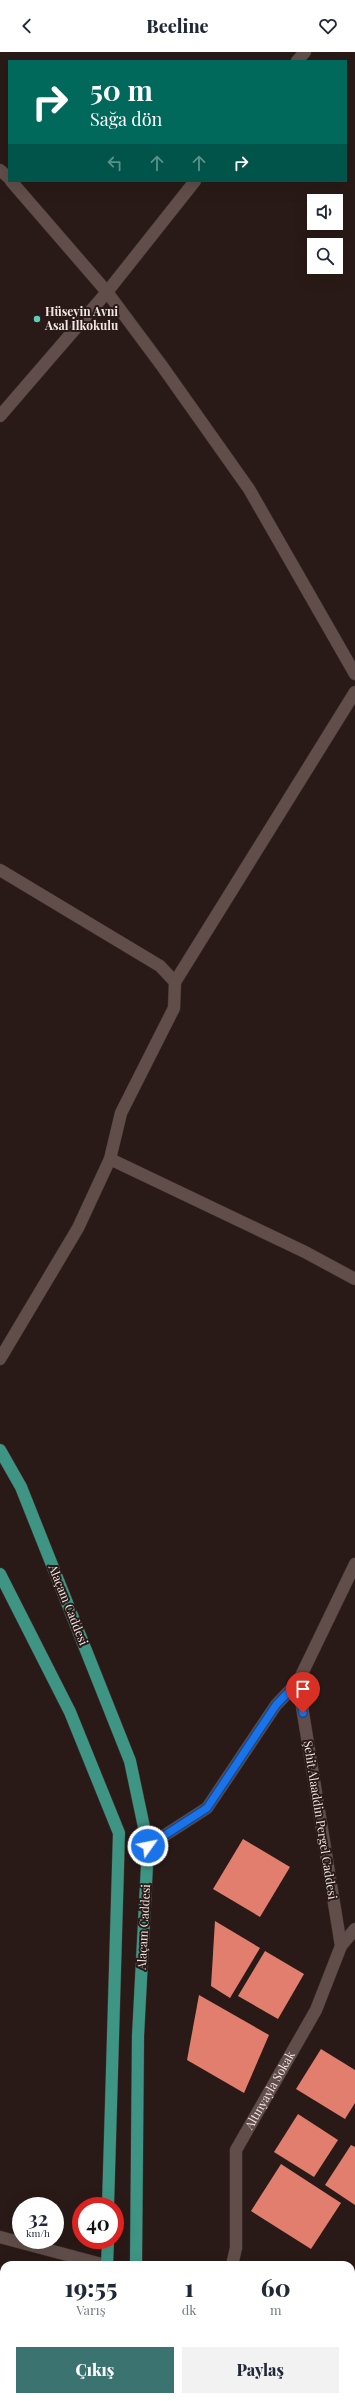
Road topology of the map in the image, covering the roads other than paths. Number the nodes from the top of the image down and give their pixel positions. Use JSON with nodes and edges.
{"nodes":[{"id":1,"x":305,"y":52,"type":"edge"},
{"id":2,"x":298,"y":60,"type":"edge"},
{"id":3,"x":0,"y":170,"type":"edge"},
{"id":4,"x":8,"y":177,"type":"edge"},
{"id":5,"x":12,"y":182,"type":"edge"},
{"id":6,"x":194,"y":182,"type":"edge"},
{"id":7,"x":107,"y":292,"type":"junction"},
{"id":8,"x":0,"y":416,"type":"edge"},
{"id":9,"x":355,"y":674,"type":"edge"},
{"id":10,"x":355,"y":692,"type":"edge"},
{"id":11,"x":0,"y":870,"type":"edge"},
{"id":12,"x":175,"y":982,"type":"junction"},
{"id":13,"x":110,"y":1159,"type":"junction"},
{"id":14,"x":355,"y":1279,"type":"edge"},
{"id":15,"x":0,"y":1359,"type":"edge"},
{"id":16,"x":0,"y":1450,"type":"edge"},
{"id":17,"x":355,"y":1564,"type":"edge"},
{"id":18,"x":0,"y":1574,"type":"edge"},
{"id":19,"x":298,"y":1682,"type":"junction"},
{"id":20,"x":148,"y":1846,"type":"junction"},
{"id":21,"x":355,"y":1928,"type":"edge"},
{"id":22,"x":341,"y":1946,"type":"junction"},
{"id":23,"x":108,"y":2197,"type":"edge"},
{"id":24,"x":0,"y":2237,"type":"edge"},
{"id":25,"x":107,"y":2249,"type":"edge"},
{"id":26,"x":87,"y":2261,"type":"edge"},
{"id":27,"x":106,"y":2261,"type":"edge"},
{"id":28,"x":136,"y":2261,"type":"edge"},
{"id":29,"x":233,"y":2261,"type":"edge"}],
"edges":[{"from":1,"to":2,"type":"street"},
{"from":3,"to":4,"type":"street"},
{"from":5,"to":7,"type":"street"},
{"from":6,"to":7,"type":"street"},
{"from":7,"to":8,"type":"street"},
{"from":7,"to":9,"type":"street"},
{"from":10,"to":12,"type":"street"},
{"from":11,"to":12,"type":"street"},
{"from":12,"to":13,"type":"street"},
{"from":13,"to":14,"type":"street"},
{"from":13,"to":15,"type":"street"},
{"from":16,"to":20,"type":"main road","name":"Alaçam Caddesi"},
{"from":17,"to":19,"type":"street"},
{"from":18,"to":23,"type":"main road"},
{"from":19,"to":20,"type":"street"},
{"from":19,"to":22,"type":"street","name":"Şehit Alaaddin Pergel Caddesi"},
{"from":20,"to":28,"type":"main road","name":"Alaçam Caddesi"},
{"from":21,"to":22,"type":"street","name":"Altınyayla Sokak"},
{"from":22,"to":29,"type":"street","name":"Altınyayla Sokak"},
{"from":24,"to":26,"type":"street"},
{"from":25,"to":27,"type":"main road"}]}
